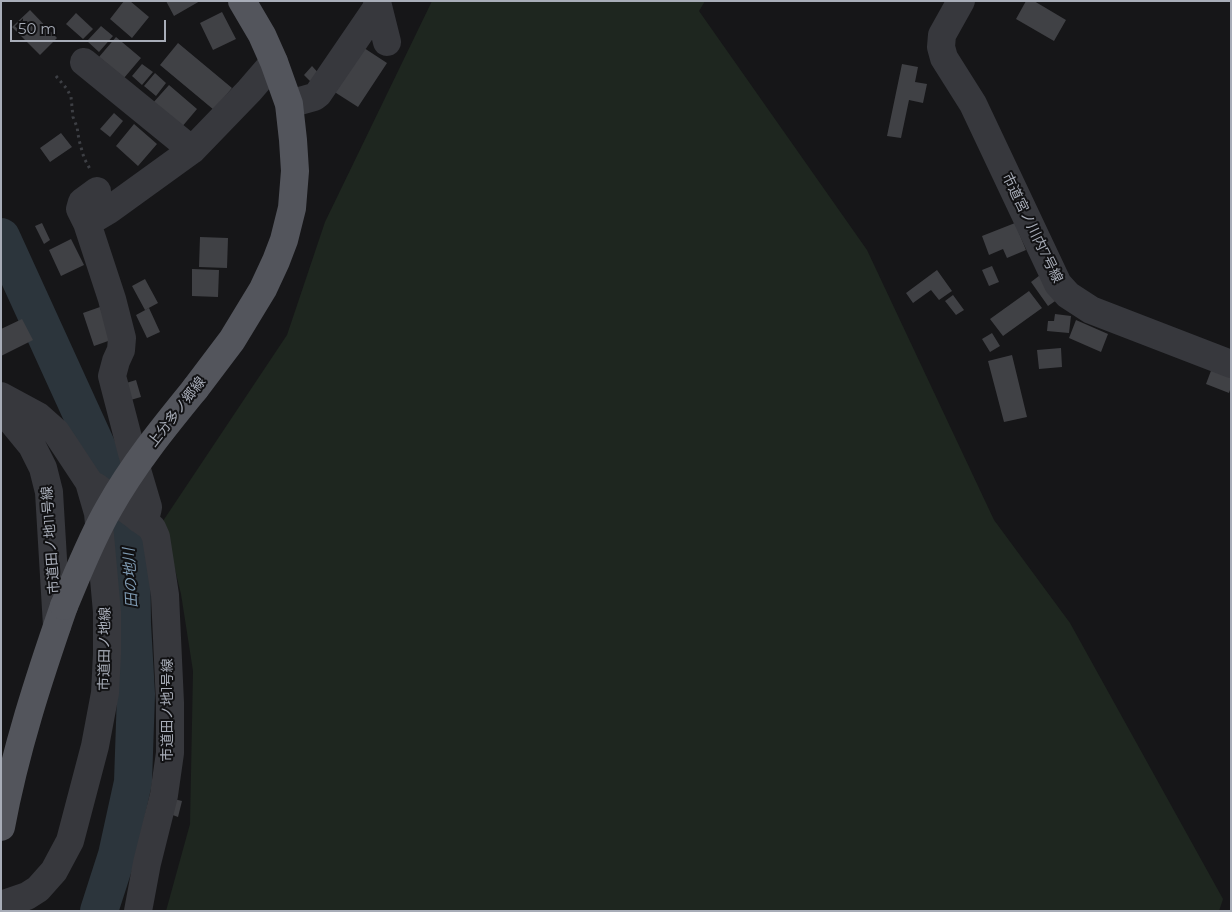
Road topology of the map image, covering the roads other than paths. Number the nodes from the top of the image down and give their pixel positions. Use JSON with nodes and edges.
{"nodes":[{"id":1,"x":242,"y":1,"type":"edge"},
{"id":2,"x":961,"y":1,"type":"edge"},
{"id":3,"x":378,"y":4,"type":"edge"},
{"id":4,"x":387,"y":42,"type":"dead end"},
{"id":5,"x":84,"y":62,"type":"dead end"},
{"id":6,"x":274,"y":62,"type":"junction"},
{"id":7,"x":289,"y":104,"type":"junction"},
{"id":8,"x":192,"y":150,"type":"junction"},
{"id":9,"x":97,"y":192,"type":"dead end"},
{"id":10,"x":87,"y":223,"type":"junction"},
{"id":11,"x":1231,"y":364,"type":"edge"},
{"id":12,"x":1,"y":396,"type":"edge"},
{"id":13,"x":1,"y":408,"type":"edge"},
{"id":14,"x":100,"y":489,"type":"junction"},
{"id":15,"x":137,"y":518,"type":"junction"},
{"id":16,"x":60,"y":616,"type":"junction"},
{"id":17,"x":1,"y":827,"type":"edge"},
{"id":18,"x":1,"y":905,"type":"edge"},
{"id":19,"x":138,"y":911,"type":"edge"}],
"edges":[{"from":1,"to":6,"type":"main road","name":"上分多ノ郷線"},
{"from":2,"to":11,"type":"street","name":"市道宮ノ川内7号線"},
{"from":3,"to":4,"type":"street"},
{"from":3,"to":7,"type":"street"},
{"from":5,"to":8,"type":"street"},
{"from":6,"to":7,"type":"main road","name":"上分多ノ郷線"},
{"from":6,"to":8,"type":"street"},
{"from":7,"to":16,"type":"main road","name":"上分多ノ郷線","bridge":true},
{"from":8,"to":10,"type":"street"},
{"from":9,"to":10,"type":"street"},
{"from":10,"to":15,"type":"street"},
{"from":12,"to":14,"type":"street","name":"市道田ノ地線"},
{"from":13,"to":16,"type":"street","name":"市道田ノ地11号線"},
{"from":14,"to":15,"type":"street","name":"市道田ノ地1号線"},
{"from":14,"to":18,"type":"street","name":"市道田ノ地線"},
{"from":15,"to":19,"type":"street","name":"市道田ノ地1号線"},
{"from":16,"to":17,"type":"main road","name":"上分多ノ郷線"}]}
